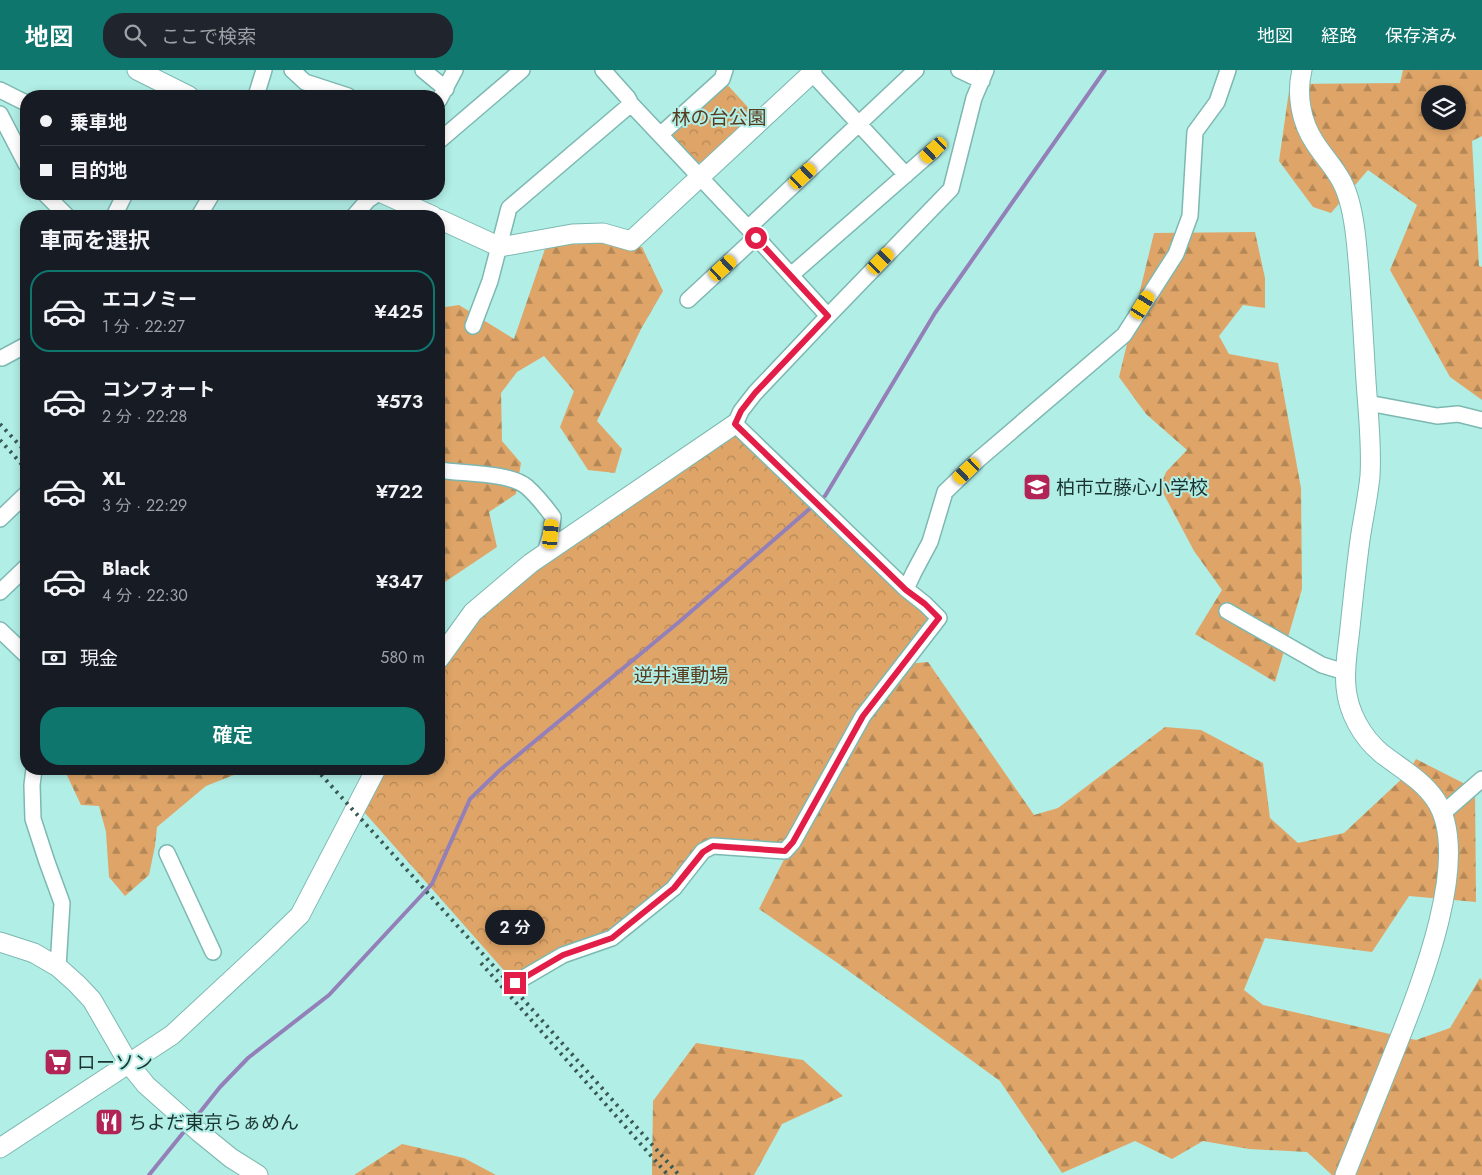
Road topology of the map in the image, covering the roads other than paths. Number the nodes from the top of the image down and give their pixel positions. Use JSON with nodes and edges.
{"nodes":[{"id":1,"x":137,"y":70,"type":"edge"},
{"id":2,"x":264,"y":70,"type":"edge"},
{"id":3,"x":292,"y":70,"type":"edge"},
{"id":4,"x":423,"y":70,"type":"edge"},
{"id":5,"x":455,"y":70,"type":"edge"},
{"id":6,"x":522,"y":70,"type":"edge"},
{"id":7,"x":603,"y":70,"type":"edge"},
{"id":8,"x":725,"y":70,"type":"edge"},
{"id":9,"x":916,"y":70,"type":"edge"},
{"id":10,"x":959,"y":70,"type":"edge"},
{"id":11,"x":1228,"y":70,"type":"edge"},
{"id":12,"x":1302,"y":70,"type":"edge"},
{"id":13,"x":812,"y":71,"type":"edge"},
{"id":14,"x":984,"y":75,"type":"edge"},
{"id":15,"x":0,"y":90,"type":"edge"},
{"id":16,"x":177,"y":90,"type":"edge"},
{"id":17,"x":258,"y":90,"type":"edge"},
{"id":18,"x":330,"y":90,"type":"edge"},
{"id":19,"x":439,"y":90,"type":"edge"},
{"id":20,"x":444,"y":90,"type":"edge"},
{"id":21,"x":20,"y":101,"type":"edge"},
{"id":22,"x":631,"y":104,"type":"junction"},
{"id":23,"x":0,"y":114,"type":"edge"},
{"id":24,"x":859,"y":124,"type":"junction"},
{"id":25,"x":660,"y":135,"type":"junction"},
{"id":26,"x":445,"y":136,"type":"edge"},
{"id":27,"x":934,"y":150,"type":"dead end"},
{"id":28,"x":20,"y":152,"type":"edge"},
{"id":29,"x":906,"y":175,"type":"junction"},
{"id":30,"x":700,"y":178,"type":"junction"},
{"id":31,"x":51,"y":200,"type":"edge"},
{"id":32,"x":368,"y":200,"type":"edge"},
{"id":33,"x":397,"y":200,"type":"edge"},
{"id":34,"x":61,"y":210,"type":"edge"},
{"id":35,"x":359,"y":210,"type":"edge"},
{"id":36,"x":420,"y":210,"type":"edge"},
{"id":37,"x":445,"y":222,"type":"edge"},
{"id":38,"x":752,"y":233,"type":"junction"},
{"id":39,"x":500,"y":247,"type":"junction"},
{"id":40,"x":791,"y":275,"type":"junction"},
{"id":41,"x":688,"y":300,"type":"dead end"},
{"id":42,"x":828,"y":316,"type":"junction"},
{"id":43,"x":473,"y":326,"type":"dead end"},
{"id":44,"x":20,"y":348,"type":"edge"},
{"id":45,"x":2,"y":358,"type":"dead end"},
{"id":46,"x":1368,"y":403,"type":"junction"},
{"id":47,"x":1482,"y":420,"type":"edge"},
{"id":48,"x":735,"y":424,"type":"junction"},
{"id":49,"x":445,"y":471,"type":"edge"},
{"id":50,"x":20,"y":500,"type":"edge"},
{"id":51,"x":0,"y":519,"type":"edge"},
{"id":52,"x":545,"y":553,"type":"junction"},
{"id":53,"x":20,"y":573,"type":"edge"},
{"id":54,"x":906,"y":590,"type":"junction"},
{"id":55,"x":0,"y":592,"type":"edge"},
{"id":56,"x":1227,"y":611,"type":"dead end"},
{"id":57,"x":0,"y":630,"type":"edge"},
{"id":58,"x":20,"y":649,"type":"edge"},
{"id":59,"x":445,"y":651,"type":"edge"},
{"id":60,"x":1345,"y":672,"type":"junction"},
{"id":61,"x":33,"y":775,"type":"edge"},
{"id":62,"x":373,"y":775,"type":"edge"},
{"id":63,"x":1482,"y":779,"type":"edge"},
{"id":64,"x":1443,"y":813,"type":"junction"},
{"id":65,"x":167,"y":853,"type":"dead end"},
{"id":66,"x":0,"y":942,"type":"edge"},
{"id":67,"x":213,"y":952,"type":"dead end"},
{"id":68,"x":58,"y":967,"type":"junction"},
{"id":69,"x":515,"y":983,"type":"dead end"},
{"id":70,"x":129,"y":1064,"type":"junction"},
{"id":71,"x":0,"y":1148,"type":"edge"},
{"id":72,"x":258,"y":1175,"type":"edge"},
{"id":73,"x":1345,"y":1175,"type":"edge"}],
"edges":[{"from":1,"to":16,"type":"street"},
{"from":2,"to":17,"type":"street"},
{"from":3,"to":18,"type":"street"},
{"from":4,"to":19,"type":"street"},
{"from":5,"to":20,"type":"street"},
{"from":6,"to":26,"type":"street"},
{"from":7,"to":22,"type":"street"},
{"from":8,"to":25,"type":"street"},
{"from":9,"to":24,"type":"street"},
{"from":10,"to":14,"type":"street"},
{"from":11,"to":54,"type":"street"},
{"from":12,"to":46,"type":"street"},
{"from":13,"to":24,"type":"street"},
{"from":13,"to":30,"type":"street"},
{"from":14,"to":42,"type":"street"},
{"from":15,"to":21,"type":"street"},
{"from":22,"to":25,"type":"street"},
{"from":22,"to":39,"type":"street"},
{"from":23,"to":28,"type":"street"},
{"from":24,"to":29,"type":"street"},
{"from":24,"to":38,"type":"street"},
{"from":25,"to":30,"type":"street"},
{"from":27,"to":29,"type":"street"},
{"from":29,"to":40,"type":"street"},
{"from":30,"to":38,"type":"street"},
{"from":30,"to":39,"type":"street"},
{"from":31,"to":34,"type":"street"},
{"from":32,"to":35,"type":"street"},
{"from":33,"to":36,"type":"street"},
{"from":37,"to":39,"type":"street"},
{"from":38,"to":40,"type":"street"},
{"from":38,"to":41,"type":"street"},
{"from":39,"to":43,"type":"street"},
{"from":40,"to":42,"type":"street"},
{"from":42,"to":48,"type":"street"},
{"from":44,"to":45,"type":"street"},
{"from":46,"to":47,"type":"street"},
{"from":46,"to":60,"type":"street"},
{"from":48,"to":52,"type":"street"},
{"from":48,"to":54,"type":"street"},
{"from":49,"to":52,"type":"street"},
{"from":50,"to":51,"type":"street"},
{"from":52,"to":59,"type":"street"},
{"from":53,"to":55,"type":"street"},
{"from":54,"to":69,"type":"street"},
{"from":56,"to":60,"type":"street"},
{"from":57,"to":58,"type":"street"},
{"from":60,"to":64,"type":"street"},
{"from":61,"to":68,"type":"street"},
{"from":62,"to":70,"type":"street"},
{"from":63,"to":64,"type":"street"},
{"from":64,"to":73,"type":"street"},
{"from":65,"to":67,"type":"street"},
{"from":66,"to":68,"type":"street"},
{"from":68,"to":70,"type":"street"},
{"from":70,"to":71,"type":"street"},
{"from":70,"to":72,"type":"street"}]}
